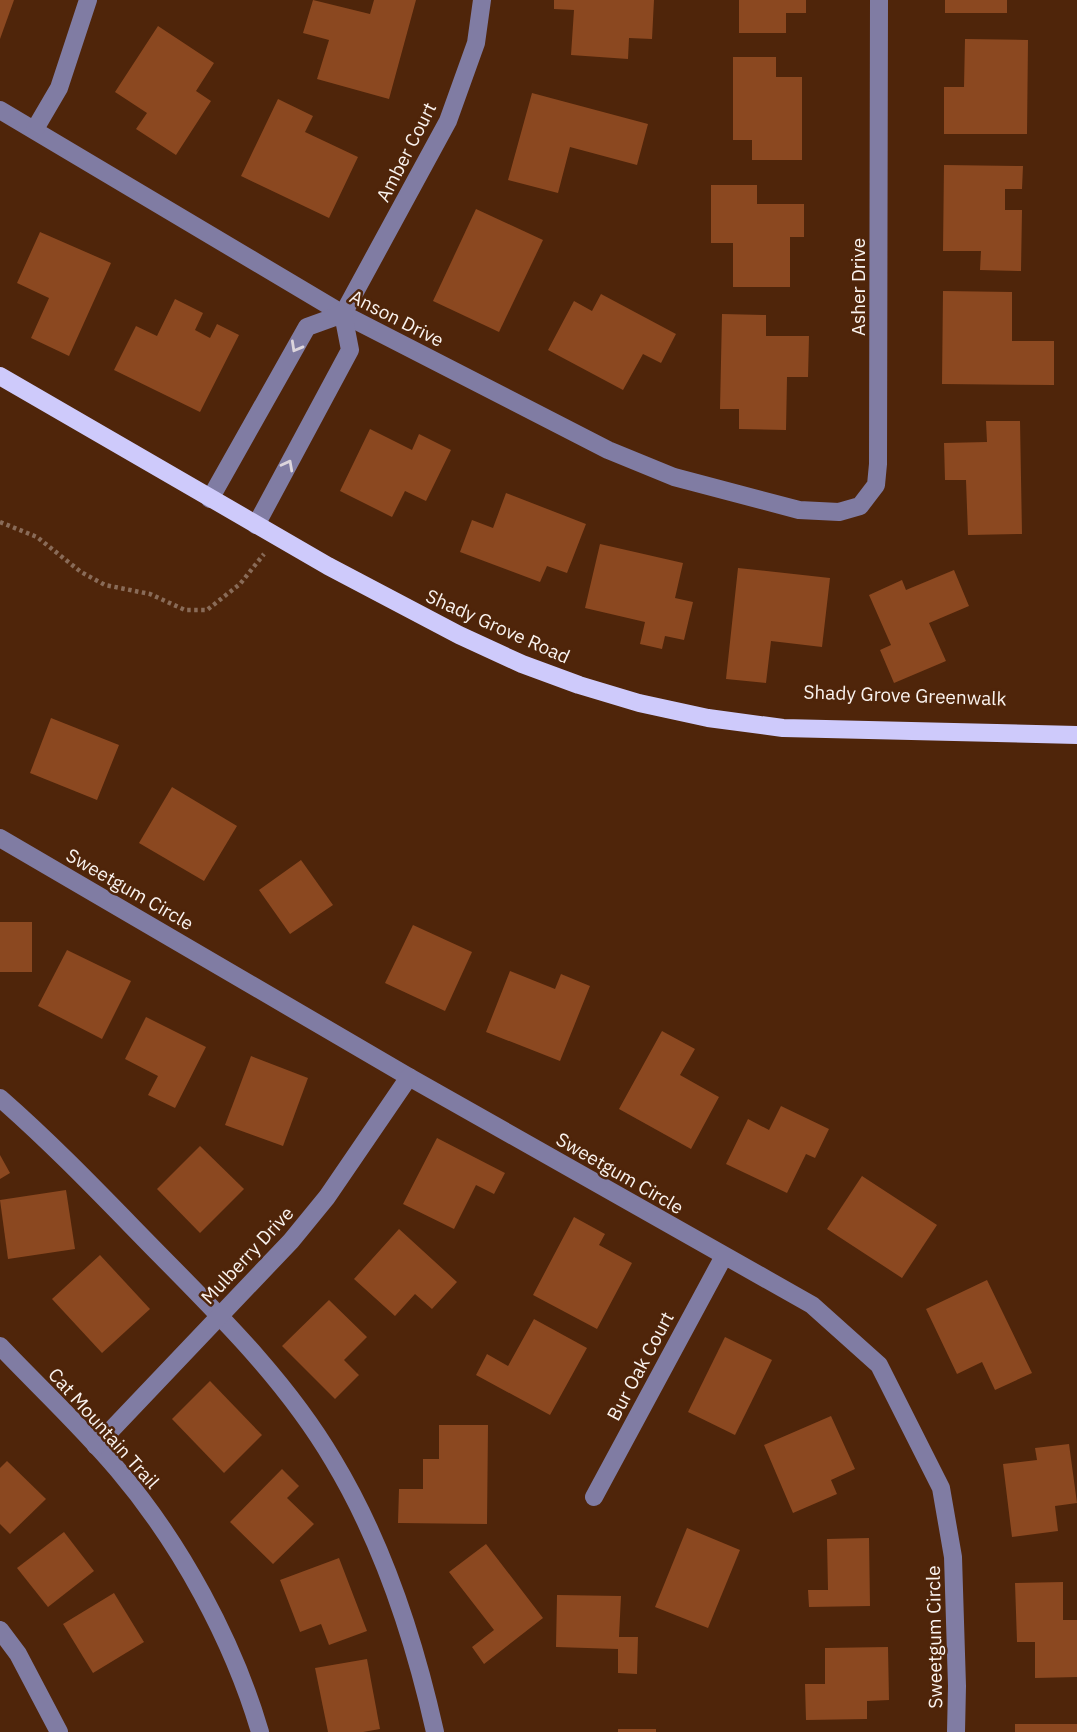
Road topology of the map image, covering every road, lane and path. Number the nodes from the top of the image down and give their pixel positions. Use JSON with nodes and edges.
{"nodes":[{"id":1,"x":88,"y":0,"type":"edge"},
{"id":2,"x":482,"y":0,"type":"edge"},
{"id":3,"x":879,"y":0,"type":"edge"},
{"id":4,"x":0,"y":110,"type":"edge"},
{"id":5,"x":35,"y":129,"type":"junction"},
{"id":6,"x":343,"y":314,"type":"junction"},
{"id":7,"x":0,"y":376,"type":"edge"},
{"id":8,"x":210,"y":499,"type":"junction"},
{"id":9,"x":799,"y":510,"type":"joint"},
{"id":10,"x":0,"y":522,"type":"edge"},
{"id":11,"x":256,"y":525,"type":"junction"},
{"id":12,"x":277,"y":537,"type":"junction"},
{"id":13,"x":1077,"y":735,"type":"edge"},
{"id":14,"x":0,"y":838,"type":"edge"},
{"id":15,"x":409,"y":1077,"type":"junction"},
{"id":16,"x":0,"y":1098,"type":"edge"},
{"id":17,"x":724,"y":1256,"type":"junction"},
{"id":18,"x":220,"y":1316,"type":"junction"},
{"id":19,"x":0,"y":1346,"type":"edge"},
{"id":20,"x":96,"y":1446,"type":"junction"},
{"id":21,"x":594,"y":1497,"type":"dead end"},
{"id":22,"x":0,"y":1630,"type":"edge"},
{"id":23,"x":59,"y":1732,"type":"edge"},
{"id":24,"x":260,"y":1732,"type":"edge"},
{"id":25,"x":435,"y":1732,"type":"edge"},
{"id":26,"x":956,"y":1732,"type":"edge"}],
"edges":[{"from":1,"to":5,"type":"street"},
{"from":2,"to":6,"type":"street","name":"Amber Court"},
{"from":3,"to":9,"type":"street","name":"Asher Drive"},
{"from":4,"to":5,"type":"street","name":"Anson Drive"},
{"from":5,"to":6,"type":"street","name":"Anson Drive"},
{"from":6,"to":8,"type":"street","one_way":true},
{"from":6,"to":9,"type":"street","name":"Anson Drive"},
{"from":11,"to":6,"type":"street","one_way":true},
{"from":7,"to":8,"type":"main road","name":"Shady Grove Road"},
{"from":8,"to":11,"type":"main road","name":"Shady Grove Road"},
{"from":10,"to":12,"type":"path"},
{"from":11,"to":12,"type":"main road","name":"Shady Grove Road"},
{"from":12,"to":13,"type":"main road","name":"Shady Grove Road"},
{"from":14,"to":15,"type":"street","name":"Sweetgum Circle"},
{"from":15,"to":17,"type":"street","name":"Sweetgum Circle"},
{"from":15,"to":18,"type":"street","name":"Mulberry Drive"},
{"from":16,"to":18,"type":"street"},
{"from":17,"to":21,"type":"street","name":"Bur Oak Court"},
{"from":17,"to":26,"type":"street","name":"Sweetgum Circle"},
{"from":18,"to":20,"type":"street","name":"Mulberry Drive"},
{"from":18,"to":25,"type":"street"},
{"from":19,"to":20,"type":"street","name":"Cat Mountain Trail"},
{"from":20,"to":24,"type":"street","name":"Cat Mountain Trail"},
{"from":22,"to":23,"type":"street"}]}
